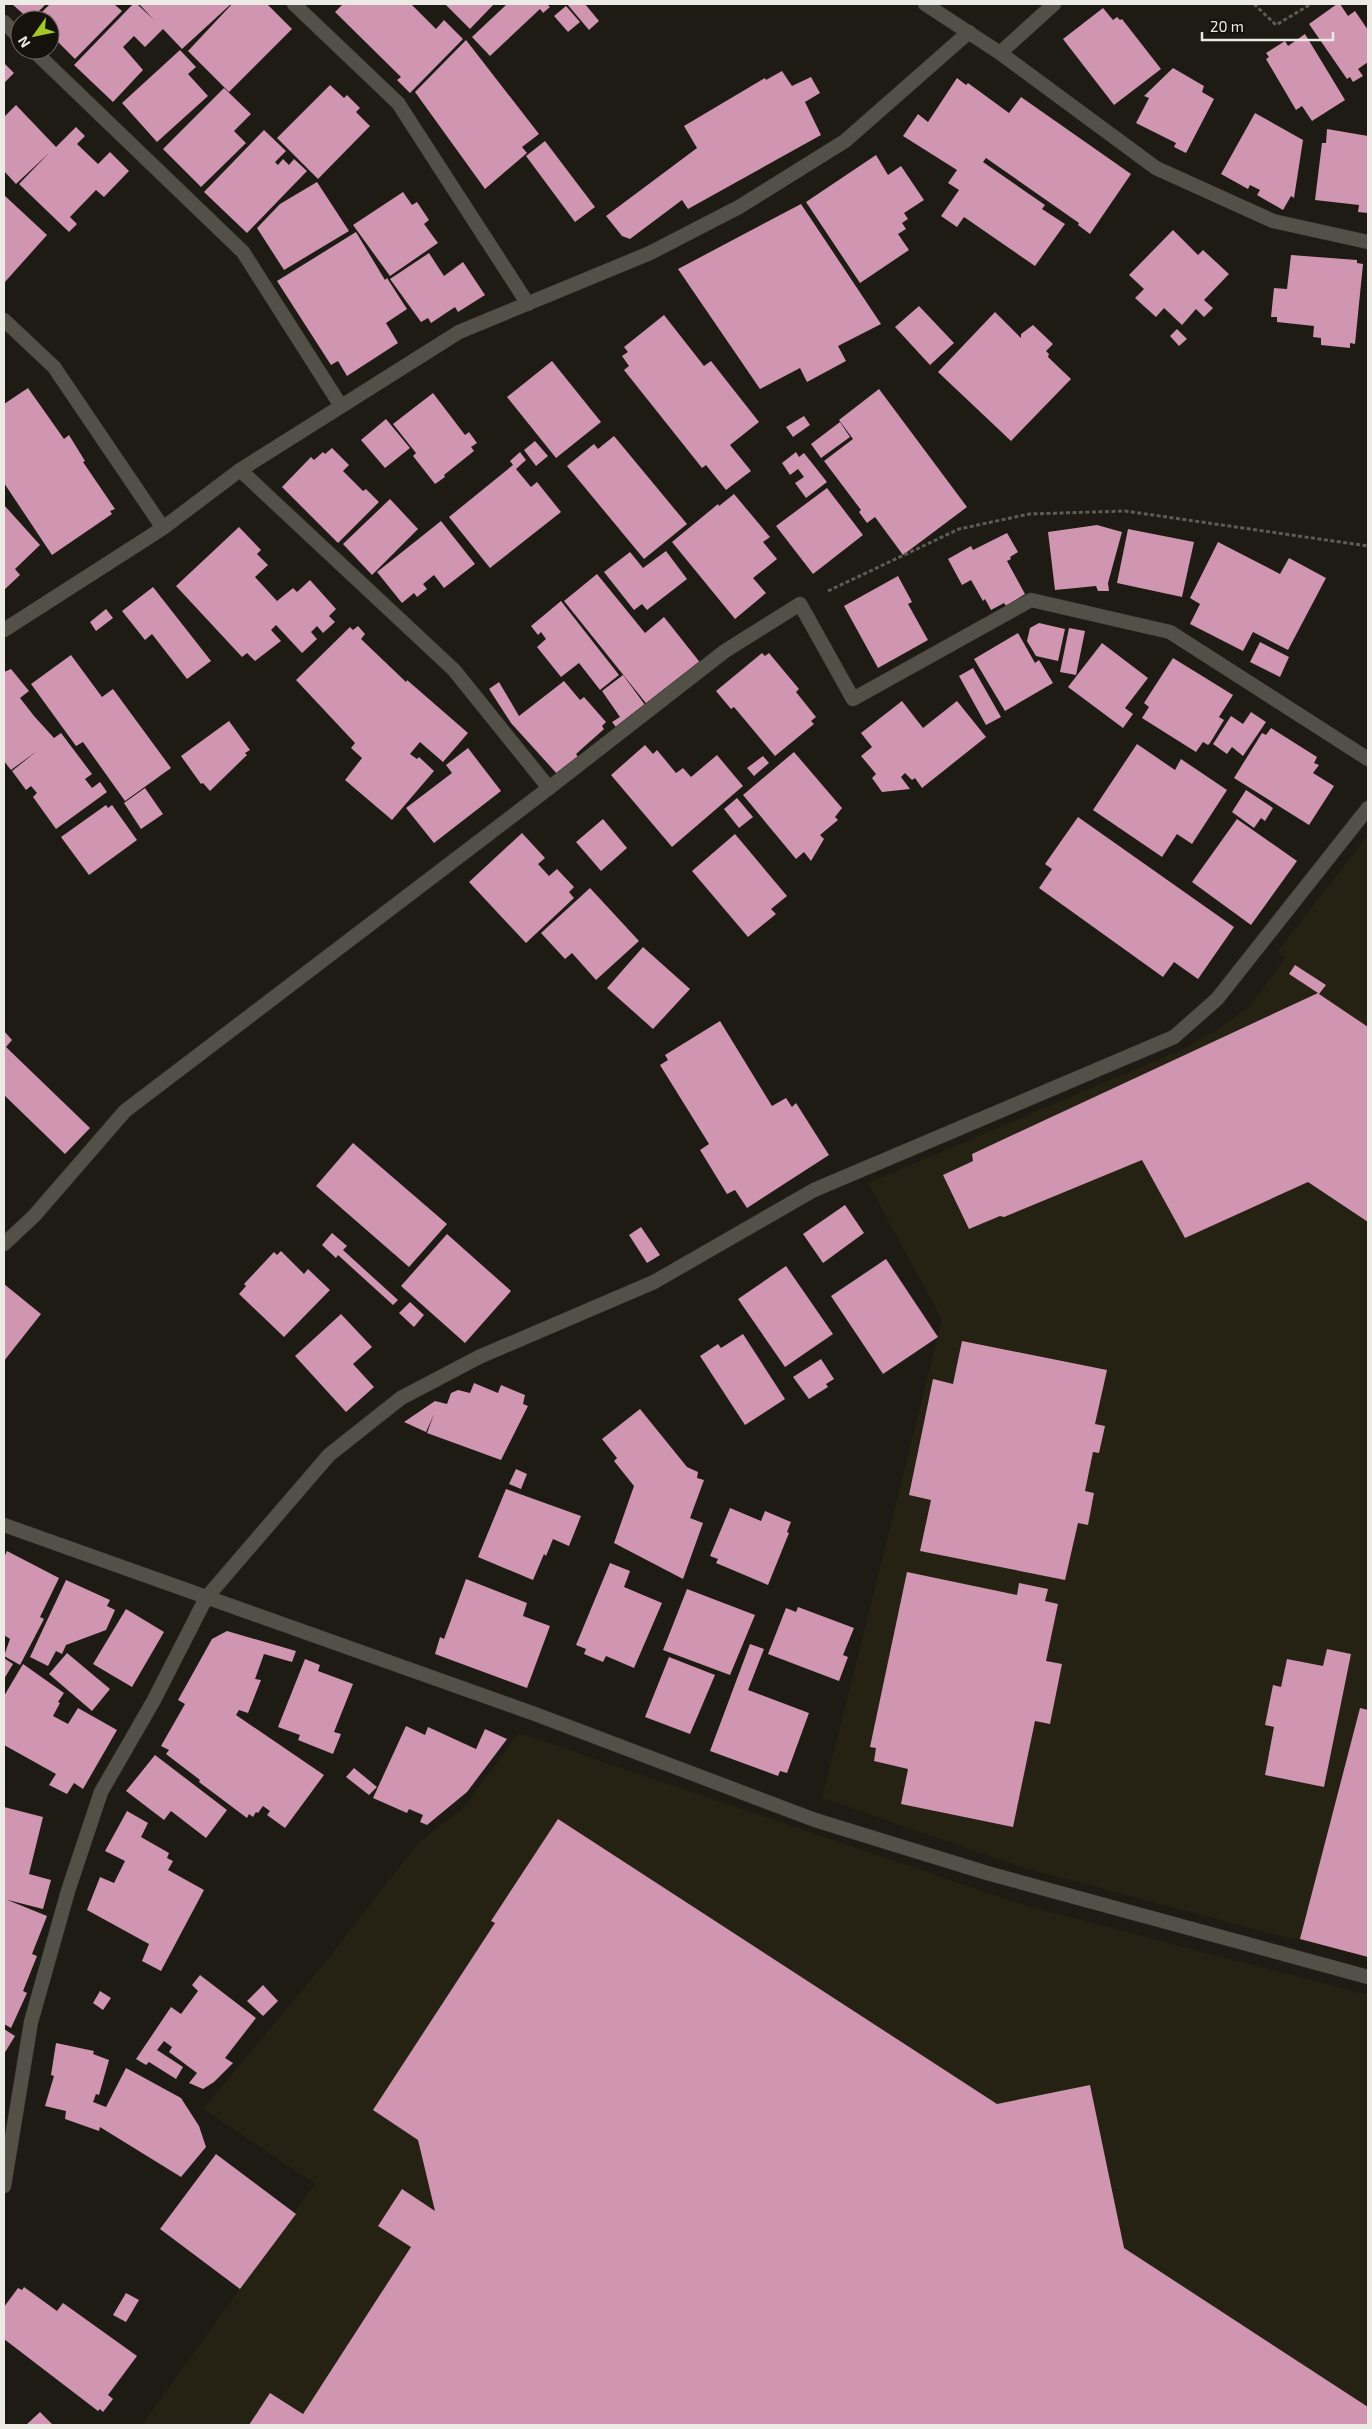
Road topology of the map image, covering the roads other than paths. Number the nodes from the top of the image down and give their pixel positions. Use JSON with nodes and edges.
{"nodes":[{"id":1,"x":294,"y":4,"type":"edge"},
{"id":2,"x":925,"y":4,"type":"edge"},
{"id":3,"x":1054,"y":4,"type":"edge"},
{"id":4,"x":969,"y":32,"type":"junction"},
{"id":5,"x":1000,"y":53,"type":"junction"},
{"id":6,"x":43,"y":60,"type":"edge"},
{"id":7,"x":1368,"y":242,"type":"edge"},
{"id":8,"x":528,"y":304,"type":"junction"},
{"id":9,"x":4,"y":320,"type":"edge"},
{"id":10,"x":341,"y":406,"type":"junction"},
{"id":11,"x":240,"y":470,"type":"junction"},
{"id":12,"x":163,"y":528,"type":"junction"},
{"id":13,"x":4,"y":630,"type":"edge"},
{"id":14,"x":1368,"y":759,"type":"edge"},
{"id":15,"x":549,"y":788,"type":"junction"},
{"id":16,"x":1368,"y":808,"type":"edge"},
{"id":17,"x":4,"y":1244,"type":"edge"},
{"id":18,"x":4,"y":1525,"type":"edge"},
{"id":19,"x":206,"y":1598,"type":"junction"},
{"id":20,"x":1368,"y":1977,"type":"edge"},
{"id":21,"x":4,"y":2186,"type":"edge"}],
"edges":[{"from":1,"to":8,"type":"street"},
{"from":2,"to":4,"type":"street"},
{"from":3,"to":5,"type":"street"},
{"from":4,"to":5,"type":"street"},
{"from":4,"to":8,"type":"street"},
{"from":5,"to":7,"type":"street"},
{"from":6,"to":10,"type":"street"},
{"from":8,"to":10,"type":"street"},
{"from":9,"to":12,"type":"street"},
{"from":10,"to":11,"type":"street"},
{"from":11,"to":12,"type":"street"},
{"from":11,"to":15,"type":"street"},
{"from":12,"to":13,"type":"street"},
{"from":14,"to":15,"type":"street"},
{"from":15,"to":17,"type":"street"},
{"from":16,"to":19,"type":"street"},
{"from":18,"to":19,"type":"street"},
{"from":19,"to":20,"type":"street"},
{"from":19,"to":21,"type":"street"}]}
